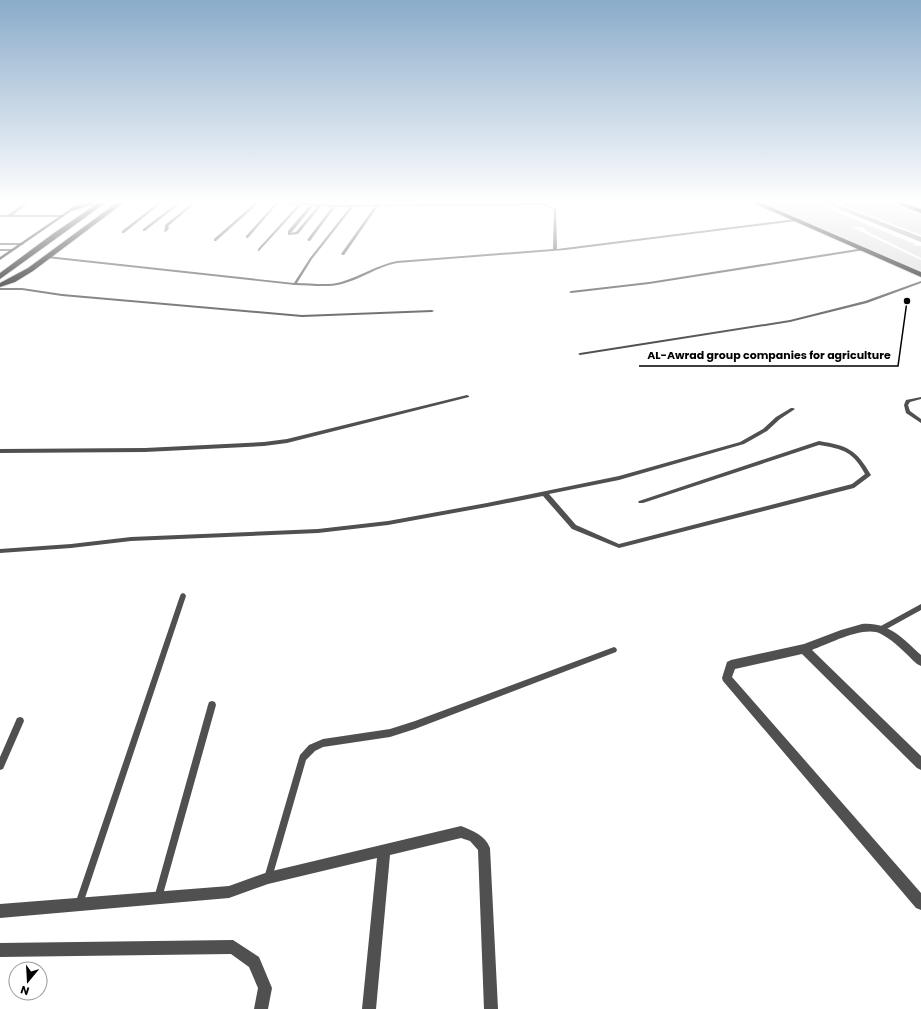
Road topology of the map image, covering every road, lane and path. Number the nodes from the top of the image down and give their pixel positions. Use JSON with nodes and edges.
{"nodes":[{"id":1,"x":15,"y":248,"type":"edge"},
{"id":2,"x":29,"y":248,"type":"edge"},
{"id":3,"x":42,"y":248,"type":"edge"},
{"id":4,"x":44,"y":248,"type":"edge"},
{"id":5,"x":59,"y":248,"type":"edge"},
{"id":6,"x":319,"y":248,"type":"edge"},
{"id":7,"x":347,"y":248,"type":"edge"},
{"id":8,"x":570,"y":248,"type":"edge"},
{"id":9,"x":864,"y":249,"type":"joint"},
{"id":10,"x":0,"y":250,"type":"edge"},
{"id":11,"x":12,"y":250,"type":"junction"},
{"id":12,"x":555,"y":250,"type":"joint"},
{"id":13,"x":343,"y":254,"type":"dead end"},
{"id":14,"x":48,"y":257,"type":"junction"},
{"id":15,"x":0,"y":259,"type":"edge"},
{"id":16,"x":24,"y":262,"type":"junction"},
{"id":17,"x":0,"y":269,"type":"edge"},
{"id":18,"x":921,"y":275,"type":"edge"},
{"id":19,"x":921,"y":282,"type":"edge"},
{"id":20,"x":1,"y":284,"type":"edge"},
{"id":21,"x":295,"y":284,"type":"junction"},
{"id":22,"x":571,"y":292,"type":"dead end"},
{"id":23,"x":432,"y":311,"type":"dead end"},
{"id":24,"x":580,"y":354,"type":"dead end"},
{"id":25,"x":467,"y":396,"type":"dead end"},
{"id":26,"x":921,"y":398,"type":"edge"},
{"id":27,"x":793,"y":409,"type":"dead end"},
{"id":28,"x":921,"y":421,"type":"edge"},
{"id":29,"x":0,"y":451,"type":"edge"},
{"id":30,"x":545,"y":494,"type":"junction"},
{"id":31,"x":641,"y":502,"type":"dead end"},
{"id":32,"x":0,"y":551,"type":"edge"},
{"id":33,"x":183,"y":596,"type":"dead end"},
{"id":34,"x":921,"y":608,"type":"edge"},
{"id":35,"x":881,"y":629,"type":"junction"},
{"id":36,"x":804,"y":649,"type":"junction"},
{"id":37,"x":614,"y":650,"type":"dead end"},
{"id":38,"x":921,"y":661,"type":"edge"},
{"id":39,"x":212,"y":705,"type":"dead end"},
{"id":40,"x":20,"y":721,"type":"dead end"},
{"id":41,"x":921,"y":764,"type":"edge"},
{"id":42,"x":0,"y":766,"type":"edge"},
{"id":43,"x":384,"y":850,"type":"junction"},
{"id":44,"x":268,"y":878,"type":"junction"},
{"id":45,"x":158,"y":898,"type":"junction"},
{"id":46,"x":921,"y":903,"type":"edge"},
{"id":47,"x":79,"y":905,"type":"junction"},
{"id":48,"x":0,"y":911,"type":"edge"},
{"id":49,"x":0,"y":950,"type":"edge"},
{"id":50,"x":261,"y":1009,"type":"edge"},
{"id":51,"x":369,"y":1009,"type":"edge"},
{"id":52,"x":491,"y":1009,"type":"edge"}],
"edges":[{"from":1,"to":11,"type":"street"},
{"from":2,"to":17,"type":"highway"},
{"from":3,"to":16,"type":"highway"},
{"from":4,"to":16,"type":"highway"},
{"from":5,"to":14,"type":"highway"},
{"from":6,"to":21,"type":"lane"},
{"from":7,"to":13,"type":"lane"},
{"from":8,"to":12,"type":"lane"},
{"from":9,"to":18,"type":"highway"},
{"from":9,"to":22,"type":"lane"},
{"from":10,"to":11,"type":"street"},
{"from":11,"to":15,"type":"street"},
{"from":12,"to":21,"type":"lane"},
{"from":14,"to":20,"type":"highway"},
{"from":14,"to":21,"type":"lane"},
{"from":16,"to":20,"type":"highway"},
{"from":19,"to":24,"type":"lane"},
{"from":20,"to":23,"type":"lane"},
{"from":25,"to":29,"type":"lane"},
{"from":26,"to":28,"type":"lane"},
{"from":27,"to":30,"type":"lane"},
{"from":30,"to":31,"type":"lane"},
{"from":30,"to":32,"type":"lane"},
{"from":33,"to":47,"type":"lane"},
{"from":34,"to":35,"type":"lane"},
{"from":35,"to":36,"type":"street"},
{"from":35,"to":38,"type":"street"},
{"from":36,"to":41,"type":"street"},
{"from":36,"to":46,"type":"street"},
{"from":37,"to":44,"type":"lane"},
{"from":39,"to":45,"type":"lane"},
{"from":40,"to":42,"type":"lane"},
{"from":43,"to":44,"type":"street"},
{"from":43,"to":51,"type":"street"},
{"from":43,"to":52,"type":"street"},
{"from":44,"to":45,"type":"street"},
{"from":45,"to":47,"type":"street"},
{"from":47,"to":48,"type":"street"},
{"from":49,"to":50,"type":"street"}]}
